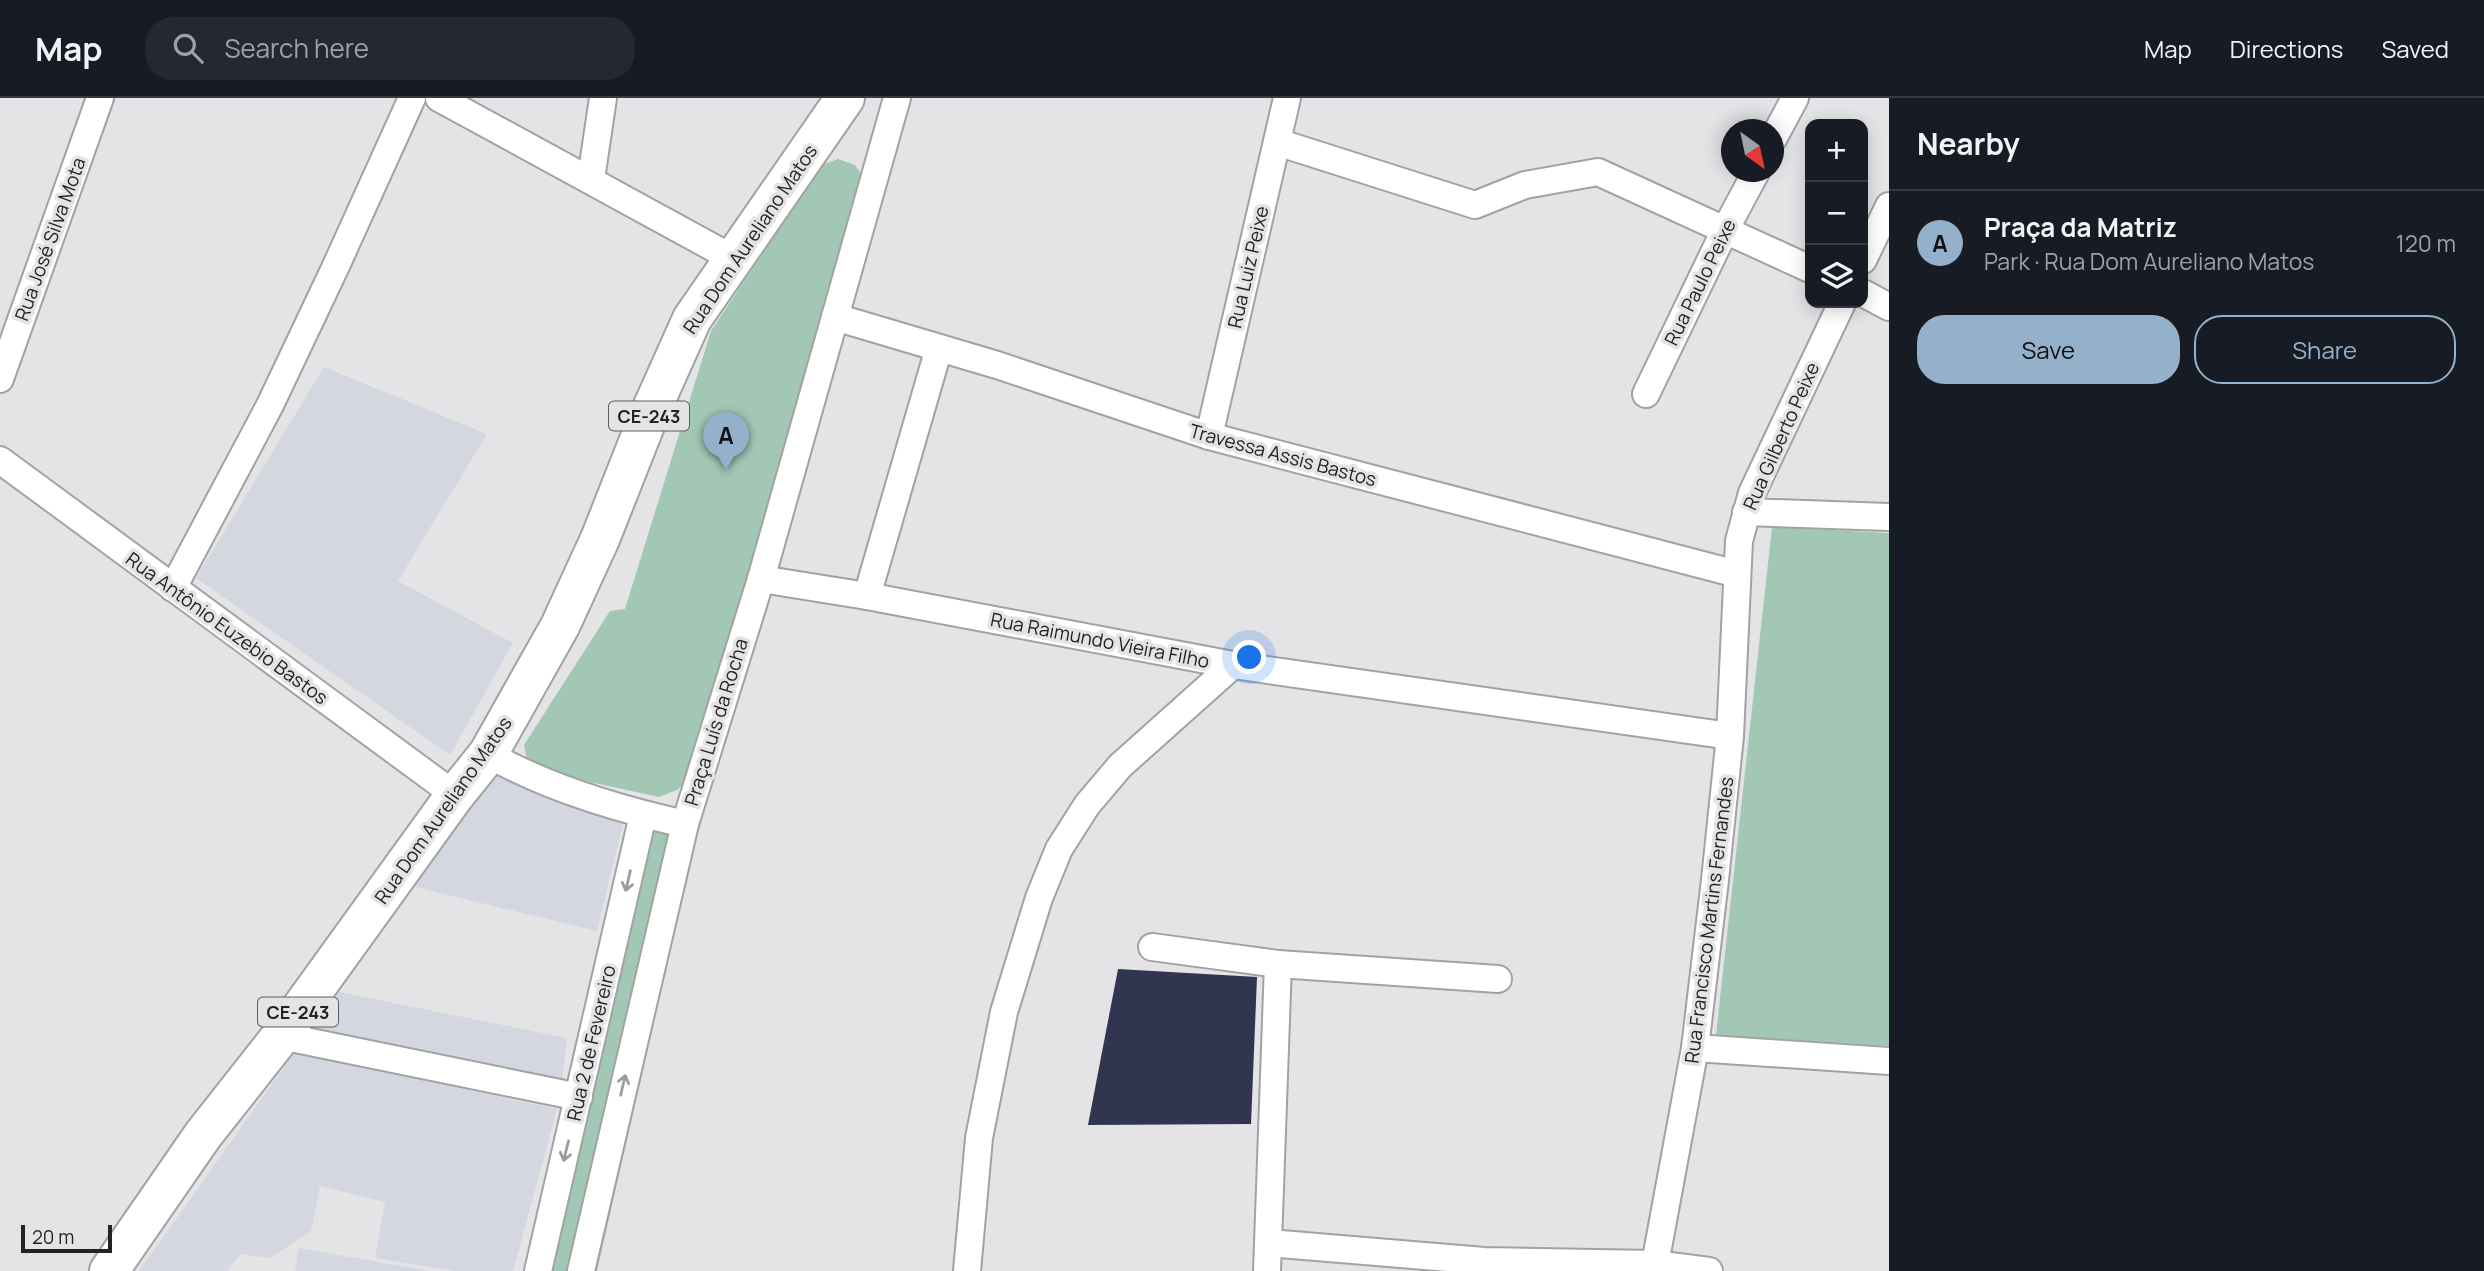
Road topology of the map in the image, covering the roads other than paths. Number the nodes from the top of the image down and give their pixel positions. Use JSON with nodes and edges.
{"nodes":[{"id":1,"x":100,"y":98,"type":"edge"},
{"id":2,"x":412,"y":98,"type":"edge"},
{"id":3,"x":439,"y":98,"type":"edge"},
{"id":4,"x":603,"y":98,"type":"edge"},
{"id":5,"x":845,"y":98,"type":"edge"},
{"id":6,"x":897,"y":98,"type":"edge"},
{"id":7,"x":1287,"y":98,"type":"edge"},
{"id":8,"x":1795,"y":98,"type":"edge"},
{"id":9,"x":1784,"y":119,"type":"edge"},
{"id":10,"x":1277,"y":142,"type":"junction"},
{"id":11,"x":591,"y":179,"type":"junction"},
{"id":12,"x":1751,"y":182,"type":"edge"},
{"id":13,"x":1889,"y":206,"type":"edge"},
{"id":14,"x":1725,"y":230,"type":"junction"},
{"id":15,"x":1868,"y":250,"type":"edge"},
{"id":16,"x":732,"y":258,"type":"junction"},
{"id":17,"x":1805,"y":267,"type":"edge"},
{"id":18,"x":1868,"y":296,"type":"edge"},
{"id":19,"x":1889,"y":307,"type":"edge"},
{"id":20,"x":1840,"y":308,"type":"edge"},
{"id":21,"x":835,"y":317,"type":"junction"},
{"id":22,"x":939,"y":348,"type":"junction"},
{"id":23,"x":0,"y":379,"type":"edge"},
{"id":24,"x":1646,"y":394,"type":"dead end"},
{"id":25,"x":1209,"y":436,"type":"junction"},
{"id":26,"x":0,"y":460,"type":"edge"},
{"id":27,"x":1746,"y":512,"type":"junction"},
{"id":28,"x":1889,"y":517,"type":"edge"},
{"id":29,"x":1737,"y":573,"type":"junction"},
{"id":30,"x":761,"y":579,"type":"junction"},
{"id":31,"x":173,"y":588,"type":"junction"},
{"id":32,"x":867,"y":596,"type":"junction"},
{"id":33,"x":1233,"y":665,"type":"junction"},
{"id":34,"x":1730,"y":736,"type":"junction"},
{"id":35,"x":488,"y":754,"type":"junction"},
{"id":36,"x":455,"y":795,"type":"junction"},
{"id":37,"x":643,"y":815,"type":"junction"},
{"id":38,"x":685,"y":824,"type":"junction"},
{"id":39,"x":1152,"y":947,"type":"dead end"},
{"id":40,"x":1278,"y":964,"type":"junction"},
{"id":41,"x":1498,"y":979,"type":"dead end"},
{"id":42,"x":281,"y":1036,"type":"junction"},
{"id":43,"x":1695,"y":1048,"type":"junction"},
{"id":44,"x":1889,"y":1061,"type":"edge"},
{"id":45,"x":579,"y":1097,"type":"junction"},
{"id":46,"x":1269,"y":1243,"type":"junction"},
{"id":47,"x":1655,"y":1264,"type":"junction"},
{"id":48,"x":1483,"y":1266,"type":"edge"},
{"id":49,"x":109,"y":1271,"type":"edge"},
{"id":50,"x":538,"y":1271,"type":"edge"},
{"id":51,"x":580,"y":1271,"type":"edge"},
{"id":52,"x":967,"y":1271,"type":"edge"},
{"id":53,"x":1267,"y":1271,"type":"edge"},
{"id":54,"x":1709,"y":1271,"type":"edge"}],
"edges":[{"from":1,"to":23,"type":"street","name":"Rua José Silva Mota"},
{"from":2,"to":31,"type":"street"},
{"from":3,"to":11,"type":"street"},
{"from":4,"to":11,"type":"street"},
{"from":5,"to":16,"type":"main road","name":"Rua Dom Aureliano Matos","number":"CE-243"},
{"from":6,"to":21,"type":"street","name":"Praça Luís da Rocha"},
{"from":7,"to":10,"type":"street","name":"Rua Luiz Peixe"},
{"from":8,"to":9,"type":"street"},
{"from":10,"to":14,"type":"street"},
{"from":10,"to":25,"type":"street","name":"Rua Luiz Peixe"},
{"from":11,"to":16,"type":"street"},
{"from":12,"to":14,"type":"street","name":"Rua Paulo Peixe"},
{"from":13,"to":15,"type":"street"},
{"from":14,"to":17,"type":"street"},
{"from":14,"to":24,"type":"street","name":"Rua Paulo Peixe"},
{"from":16,"to":35,"type":"main road","name":"Rua Dom Aureliano Matos","number":"CE-243"},
{"from":18,"to":19,"type":"street"},
{"from":20,"to":27,"type":"street","name":"Rua Gilberto Peixe"},
{"from":21,"to":22,"type":"street","name":"Travessa Assis Bastos"},
{"from":21,"to":30,"type":"street","name":"Praça Luís da Rocha"},
{"from":22,"to":25,"type":"street","name":"Travessa Assis Bastos"},
{"from":22,"to":32,"type":"street"},
{"from":25,"to":29,"type":"street","name":"Travessa Assis Bastos"},
{"from":26,"to":31,"type":"street","name":"Rua Antônio Euzebio Bastos"},
{"from":27,"to":28,"type":"street"},
{"from":27,"to":29,"type":"street","name":"Rua Gilberto Peixe"},
{"from":29,"to":34,"type":"street","name":"Rua Francisco Martins Fernandes"},
{"from":30,"to":32,"type":"street","name":"Rua Raimundo Vieira Filho"},
{"from":30,"to":38,"type":"street","name":"Praça Luís da Rocha"},
{"from":31,"to":36,"type":"street","name":"Rua Antônio Euzebio Bastos"},
{"from":32,"to":33,"type":"street","name":"Rua Raimundo Vieira Filho"},
{"from":33,"to":34,"type":"street","name":"Rua Raimundo Vieira Filho"},
{"from":33,"to":52,"type":"street"},
{"from":34,"to":43,"type":"street","name":"Rua Francisco Martins Fernandes"},
{"from":35,"to":36,"type":"main road","name":"Rua Dom Aureliano Matos","number":"CE-243"},
{"from":35,"to":37,"type":"street","name":"Praça Luís da Rocha"},
{"from":36,"to":42,"type":"main road","name":"Rua Dom Aureliano Matos","number":"CE-243"},
{"from":37,"to":38,"type":"street","name":"Praça Luís da Rocha"},
{"from":37,"to":45,"type":"street","name":"Rua 2 de Fevereiro","one_way":true},
{"from":51,"to":38,"type":"street","one_way":true},
{"from":39,"to":40,"type":"street"},
{"from":40,"to":41,"type":"street"},
{"from":40,"to":46,"type":"street"},
{"from":42,"to":45,"type":"street"},
{"from":42,"to":49,"type":"main road","name":"Rua Dom Aureliano Matos","number":"CE-243"},
{"from":43,"to":44,"type":"street"},
{"from":43,"to":47,"type":"street","name":"Rua Francisco Martins Fernandes"},
{"from":45,"to":50,"type":"street","name":"Rua 2 de Fevereiro","one_way":true},
{"from":46,"to":48,"type":"street"},
{"from":46,"to":53,"type":"street"},
{"from":47,"to":48,"type":"street"},
{"from":47,"to":54,"type":"street"}]}
